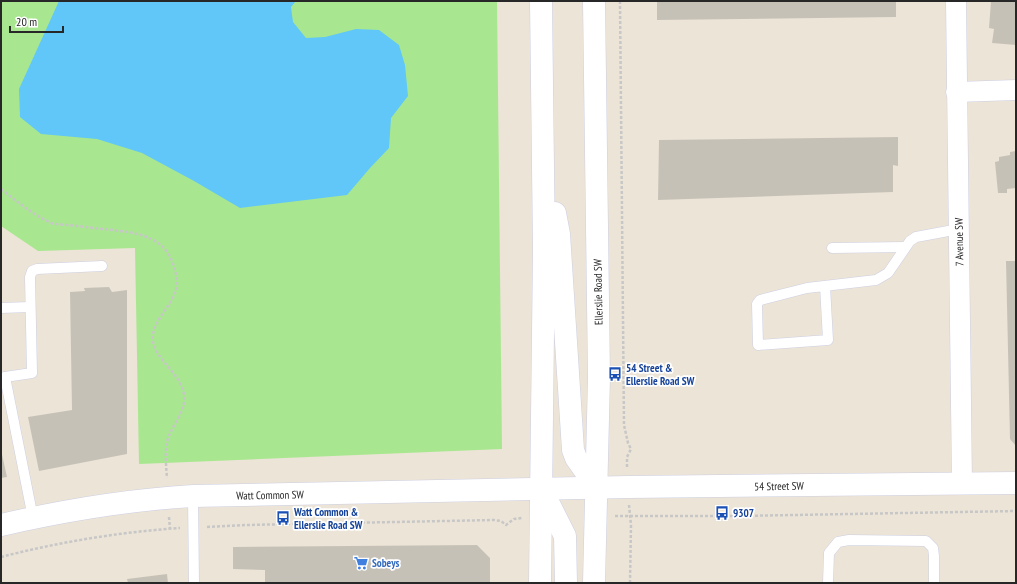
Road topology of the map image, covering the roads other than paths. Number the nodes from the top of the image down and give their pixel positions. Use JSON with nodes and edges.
{"nodes":[{"id":1,"x":541,"y":1,"type":"edge"},
{"id":2,"x":594,"y":1,"type":"edge"},
{"id":3,"x":956,"y":1,"type":"edge"},
{"id":4,"x":1016,"y":90,"type":"edge"},
{"id":5,"x":956,"y":92,"type":"junction"},
{"id":6,"x":543,"y":143,"type":"junction"},
{"id":7,"x":959,"y":229,"type":"junction"},
{"id":8,"x":905,"y":247,"type":"junction"},
{"id":9,"x":832,"y":248,"type":"dead end"},
{"id":10,"x":102,"y":266,"type":"dead end"},
{"id":11,"x":825,"y":286,"type":"junction"},
{"id":12,"x":30,"y":307,"type":"junction"},
{"id":13,"x":1,"y":308,"type":"edge"},
{"id":14,"x":3,"y":378,"type":"edge"},
{"id":15,"x":1016,"y":483,"type":"edge"},
{"id":16,"x":962,"y":484,"type":"junction"},
{"id":17,"x":597,"y":488,"type":"junction"},
{"id":18,"x":542,"y":489,"type":"junction"},
{"id":19,"x":193,"y":496,"type":"junction"},
{"id":20,"x":33,"y":518,"type":"junction"},
{"id":21,"x":1,"y":525,"type":"edge"},
{"id":22,"x":194,"y":583,"type":"edge"},
{"id":23,"x":540,"y":583,"type":"edge"},
{"id":24,"x":566,"y":583,"type":"edge"},
{"id":25,"x":594,"y":583,"type":"edge"},
{"id":26,"x":828,"y":583,"type":"edge"},
{"id":27,"x":934,"y":583,"type":"edge"}],
"edges":[{"from":1,"to":6,"type":"main road"},
{"from":2,"to":17,"type":"main road","name":"Ellerslie Road SW"},
{"from":3,"to":5,"type":"street","name":"7 Avenue SW"},
{"from":4,"to":5,"type":"street"},
{"from":5,"to":7,"type":"street","name":"7 Avenue SW"},
{"from":6,"to":17,"type":"main road"},
{"from":6,"to":18,"type":"main road"},
{"from":7,"to":8,"type":"lane"},
{"from":7,"to":16,"type":"street","name":"7 Avenue SW"},
{"from":8,"to":9,"type":"lane"},
{"from":8,"to":11,"type":"lane"},
{"from":10,"to":12,"type":"lane"},
{"from":11,"to":11,"type":"lane"},
{"from":12,"to":13,"type":"lane"},
{"from":12,"to":14,"type":"lane"},
{"from":14,"to":20,"type":"lane"},
{"from":15,"to":16,"type":"main road","name":"54 Street SW"},
{"from":16,"to":17,"type":"main road","name":"54 Street SW"},
{"from":17,"to":18,"type":"main road","name":"54 Street SW"},
{"from":17,"to":25,"type":"main road","name":"Ellerslie Road SW"},
{"from":18,"to":19,"type":"main road","name":"Watt Common SW"},
{"from":18,"to":23,"type":"main road"},
{"from":18,"to":24,"type":"main road"},
{"from":19,"to":20,"type":"main road","name":"Watt Common SW"},
{"from":19,"to":22,"type":"lane"},
{"from":20,"to":21,"type":"main road","name":"Watt Common SW"},
{"from":26,"to":27,"type":"lane"}]}
